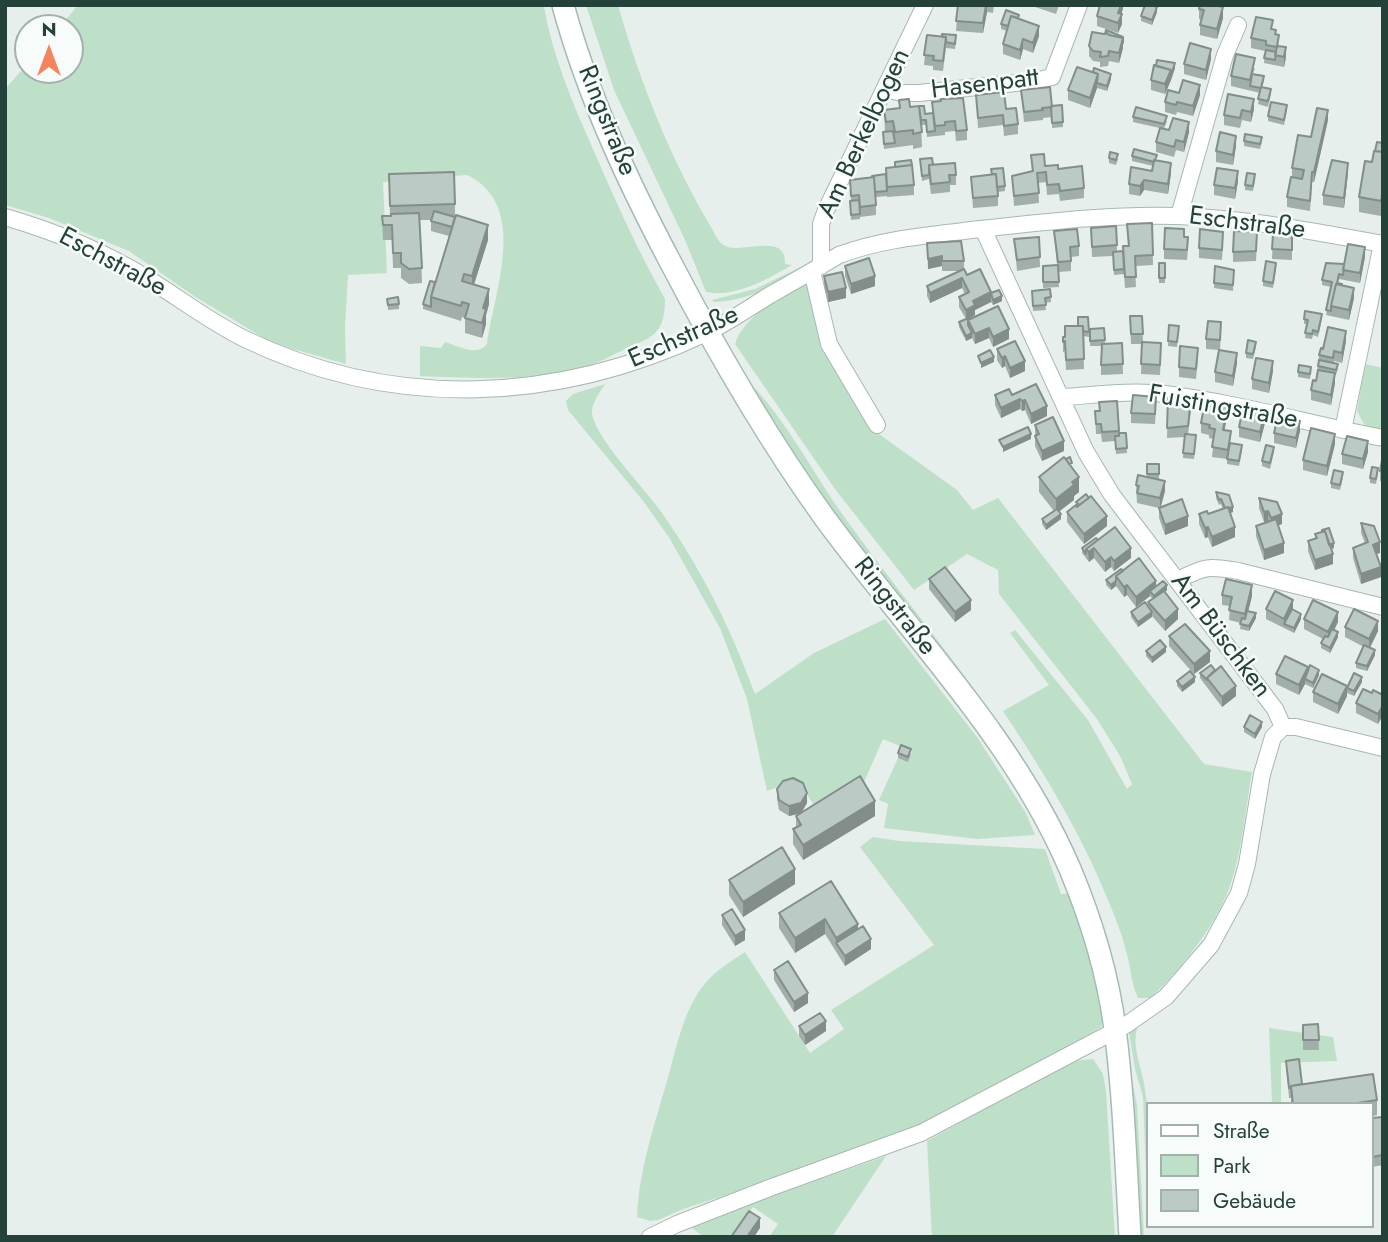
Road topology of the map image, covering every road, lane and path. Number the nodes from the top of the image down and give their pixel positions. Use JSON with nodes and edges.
{"nodes":[{"id":1,"x":563,"y":5,"type":"edge"},
{"id":2,"x":925,"y":5,"type":"edge"},
{"id":3,"x":1079,"y":5,"type":"edge"},
{"id":4,"x":1238,"y":25,"type":"dead end"},
{"id":5,"x":885,"y":89,"type":"junction"},
{"id":6,"x":1179,"y":216,"type":"junction"},
{"id":7,"x":5,"y":217,"type":"edge"},
{"id":8,"x":983,"y":229,"type":"junction"},
{"id":9,"x":1382,"y":244,"type":"edge"},
{"id":10,"x":817,"y":269,"type":"junction"},
{"id":11,"x":707,"y":333,"type":"junction"},
{"id":12,"x":1062,"y":397,"type":"junction"},
{"id":13,"x":877,"y":425,"type":"dead end"},
{"id":14,"x":1343,"y":430,"type":"junction"},
{"id":15,"x":1383,"y":438,"type":"edge"},
{"id":16,"x":1178,"y":580,"type":"junction"},
{"id":17,"x":1383,"y":607,"type":"edge"},
{"id":18,"x":1283,"y":727,"type":"junction"},
{"id":19,"x":1383,"y":748,"type":"edge"},
{"id":20,"x":1115,"y":1029,"type":"junction"},
{"id":21,"x":650,"y":1237,"type":"edge"},
{"id":22,"x":1130,"y":1237,"type":"edge"}],
"edges":[{"from":1,"to":11,"type":"main road","name":"Ringstraße"},
{"from":2,"to":5,"type":"street","name":"Am Berkelbogen"},
{"from":3,"to":5,"type":"street","name":"Hasenpatt"},
{"from":4,"to":6,"type":"street"},
{"from":5,"to":10,"type":"street","name":"Am Berkelbogen"},
{"from":6,"to":8,"type":"street","name":"Eschstraße"},
{"from":6,"to":9,"type":"street","name":"Eschstraße"},
{"from":7,"to":11,"type":"street","name":"Eschstraße"},
{"from":8,"to":10,"type":"street","name":"Eschstraße"},
{"from":8,"to":12,"type":"street","name":"Am Büschken"},
{"from":9,"to":14,"type":"street"},
{"from":10,"to":11,"type":"street","name":"Eschstraße"},
{"from":10,"to":13,"type":"street","name":"Am Berkelbogen"},
{"from":11,"to":20,"type":"main road","name":"Ringstraße"},
{"from":12,"to":14,"type":"street","name":"Fuistingstraße"},
{"from":12,"to":16,"type":"street","name":"Am Büschken"},
{"from":14,"to":15,"type":"street","name":"Fuistingstraße"},
{"from":16,"to":17,"type":"street"},
{"from":16,"to":18,"type":"street","name":"Am Büschken"},
{"from":18,"to":19,"type":"street"},
{"from":18,"to":20,"type":"street","name":"Am Büschken"},
{"from":20,"to":21,"type":"street","name":"Am Büschken"},
{"from":20,"to":22,"type":"main road","name":"Ringstraße"}]}
